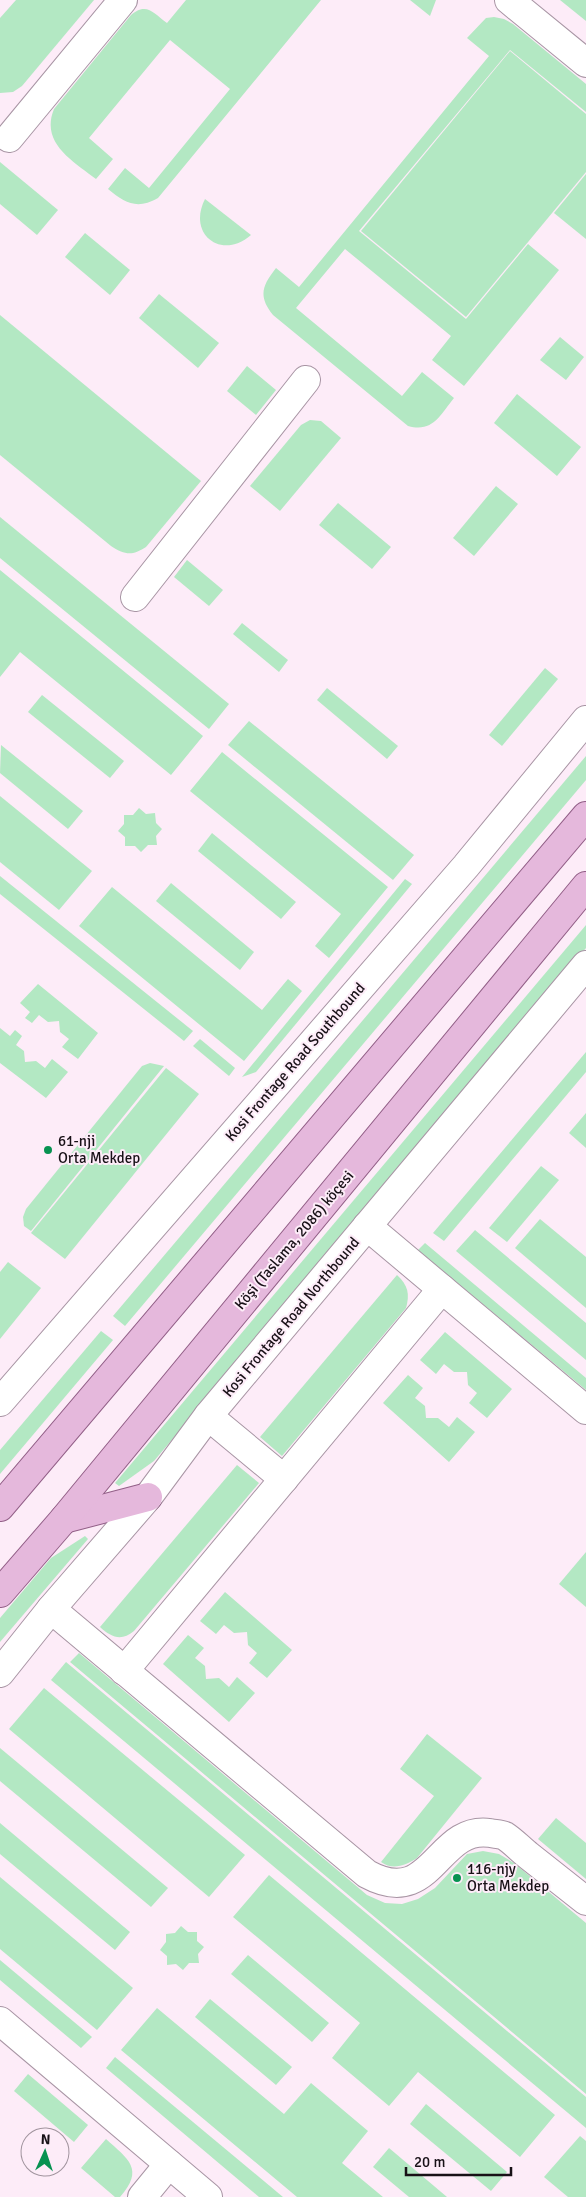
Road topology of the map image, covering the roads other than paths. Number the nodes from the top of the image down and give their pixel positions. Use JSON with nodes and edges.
{"nodes":[{"id":1,"x":123,"y":0,"type":"edge"},
{"id":2,"x":509,"y":0,"type":"edge"},
{"id":3,"x":586,"y":63,"type":"edge"},
{"id":4,"x":9,"y":138,"type":"dead end"},
{"id":5,"x":306,"y":380,"type":"dead end"},
{"id":6,"x":135,"y":597,"type":"dead end"},
{"id":7,"x":586,"y":720,"type":"edge"},
{"id":8,"x":586,"y":816,"type":"edge"},
{"id":9,"x":586,"y":886,"type":"edge"},
{"id":10,"x":586,"y":966,"type":"edge"},
{"id":11,"x":368,"y":1226,"type":"junction"},
{"id":12,"x":442,"y":1289,"type":"junction"},
{"id":13,"x":0,"y":1402,"type":"edge"},
{"id":14,"x":586,"y":1410,"type":"edge"},
{"id":15,"x":208,"y":1416,"type":"junction"},
{"id":16,"x":284,"y":1479,"type":"junction"},
{"id":17,"x":148,"y":1497,"type":"junction"},
{"id":18,"x":0,"y":1507,"type":"edge"},
{"id":19,"x":64,"y":1519,"type":"junction"},
{"id":20,"x":0,"y":1592,"type":"edge"},
{"id":21,"x":51,"y":1610,"type":"junction"},
{"id":22,"x":0,"y":1672,"type":"edge"},
{"id":23,"x":124,"y":1672,"type":"junction"},
{"id":24,"x":586,"y":1901,"type":"edge"},
{"id":25,"x":0,"y":2021,"type":"edge"},
{"id":26,"x":169,"y":2164,"type":"junction"},
{"id":27,"x":142,"y":2197,"type":"edge"},
{"id":28,"x":208,"y":2197,"type":"edge"}],
"edges":[{"from":1,"to":4,"type":"street"},
{"from":2,"to":3,"type":"street"},
{"from":5,"to":6,"type":"street"},
{"from":7,"to":13,"type":"street","name":"Kosi Frontage Road Southbound"},
{"from":8,"to":18,"type":"main road"},
{"from":9,"to":19,"type":"main road","name":"Köşi (Taslama, 2086) köçesi"},
{"from":10,"to":11,"type":"street","name":"Kosi Frontage Road Northbound"},
{"from":11,"to":12,"type":"street"},
{"from":11,"to":15,"type":"street","name":"Kosi Frontage Road Northbound"},
{"from":12,"to":14,"type":"street"},
{"from":12,"to":16,"type":"street"},
{"from":15,"to":16,"type":"street"},
{"from":15,"to":17,"type":"street","name":"Kosi Frontage Road Northbound"},
{"from":16,"to":23,"type":"street"},
{"from":17,"to":19,"type":"main road"},
{"from":17,"to":21,"type":"street","name":"Kosi Frontage Road Northbound"},
{"from":19,"to":20,"type":"main road","name":"Köşi (Taslama, 2086) köçesi"},
{"from":21,"to":22,"type":"street","name":"Kosi Frontage Road Northbound"},
{"from":21,"to":23,"type":"street"},
{"from":23,"to":24,"type":"street"},
{"from":25,"to":26,"type":"street"},
{"from":26,"to":27,"type":"street"},
{"from":26,"to":28,"type":"street"}]}
